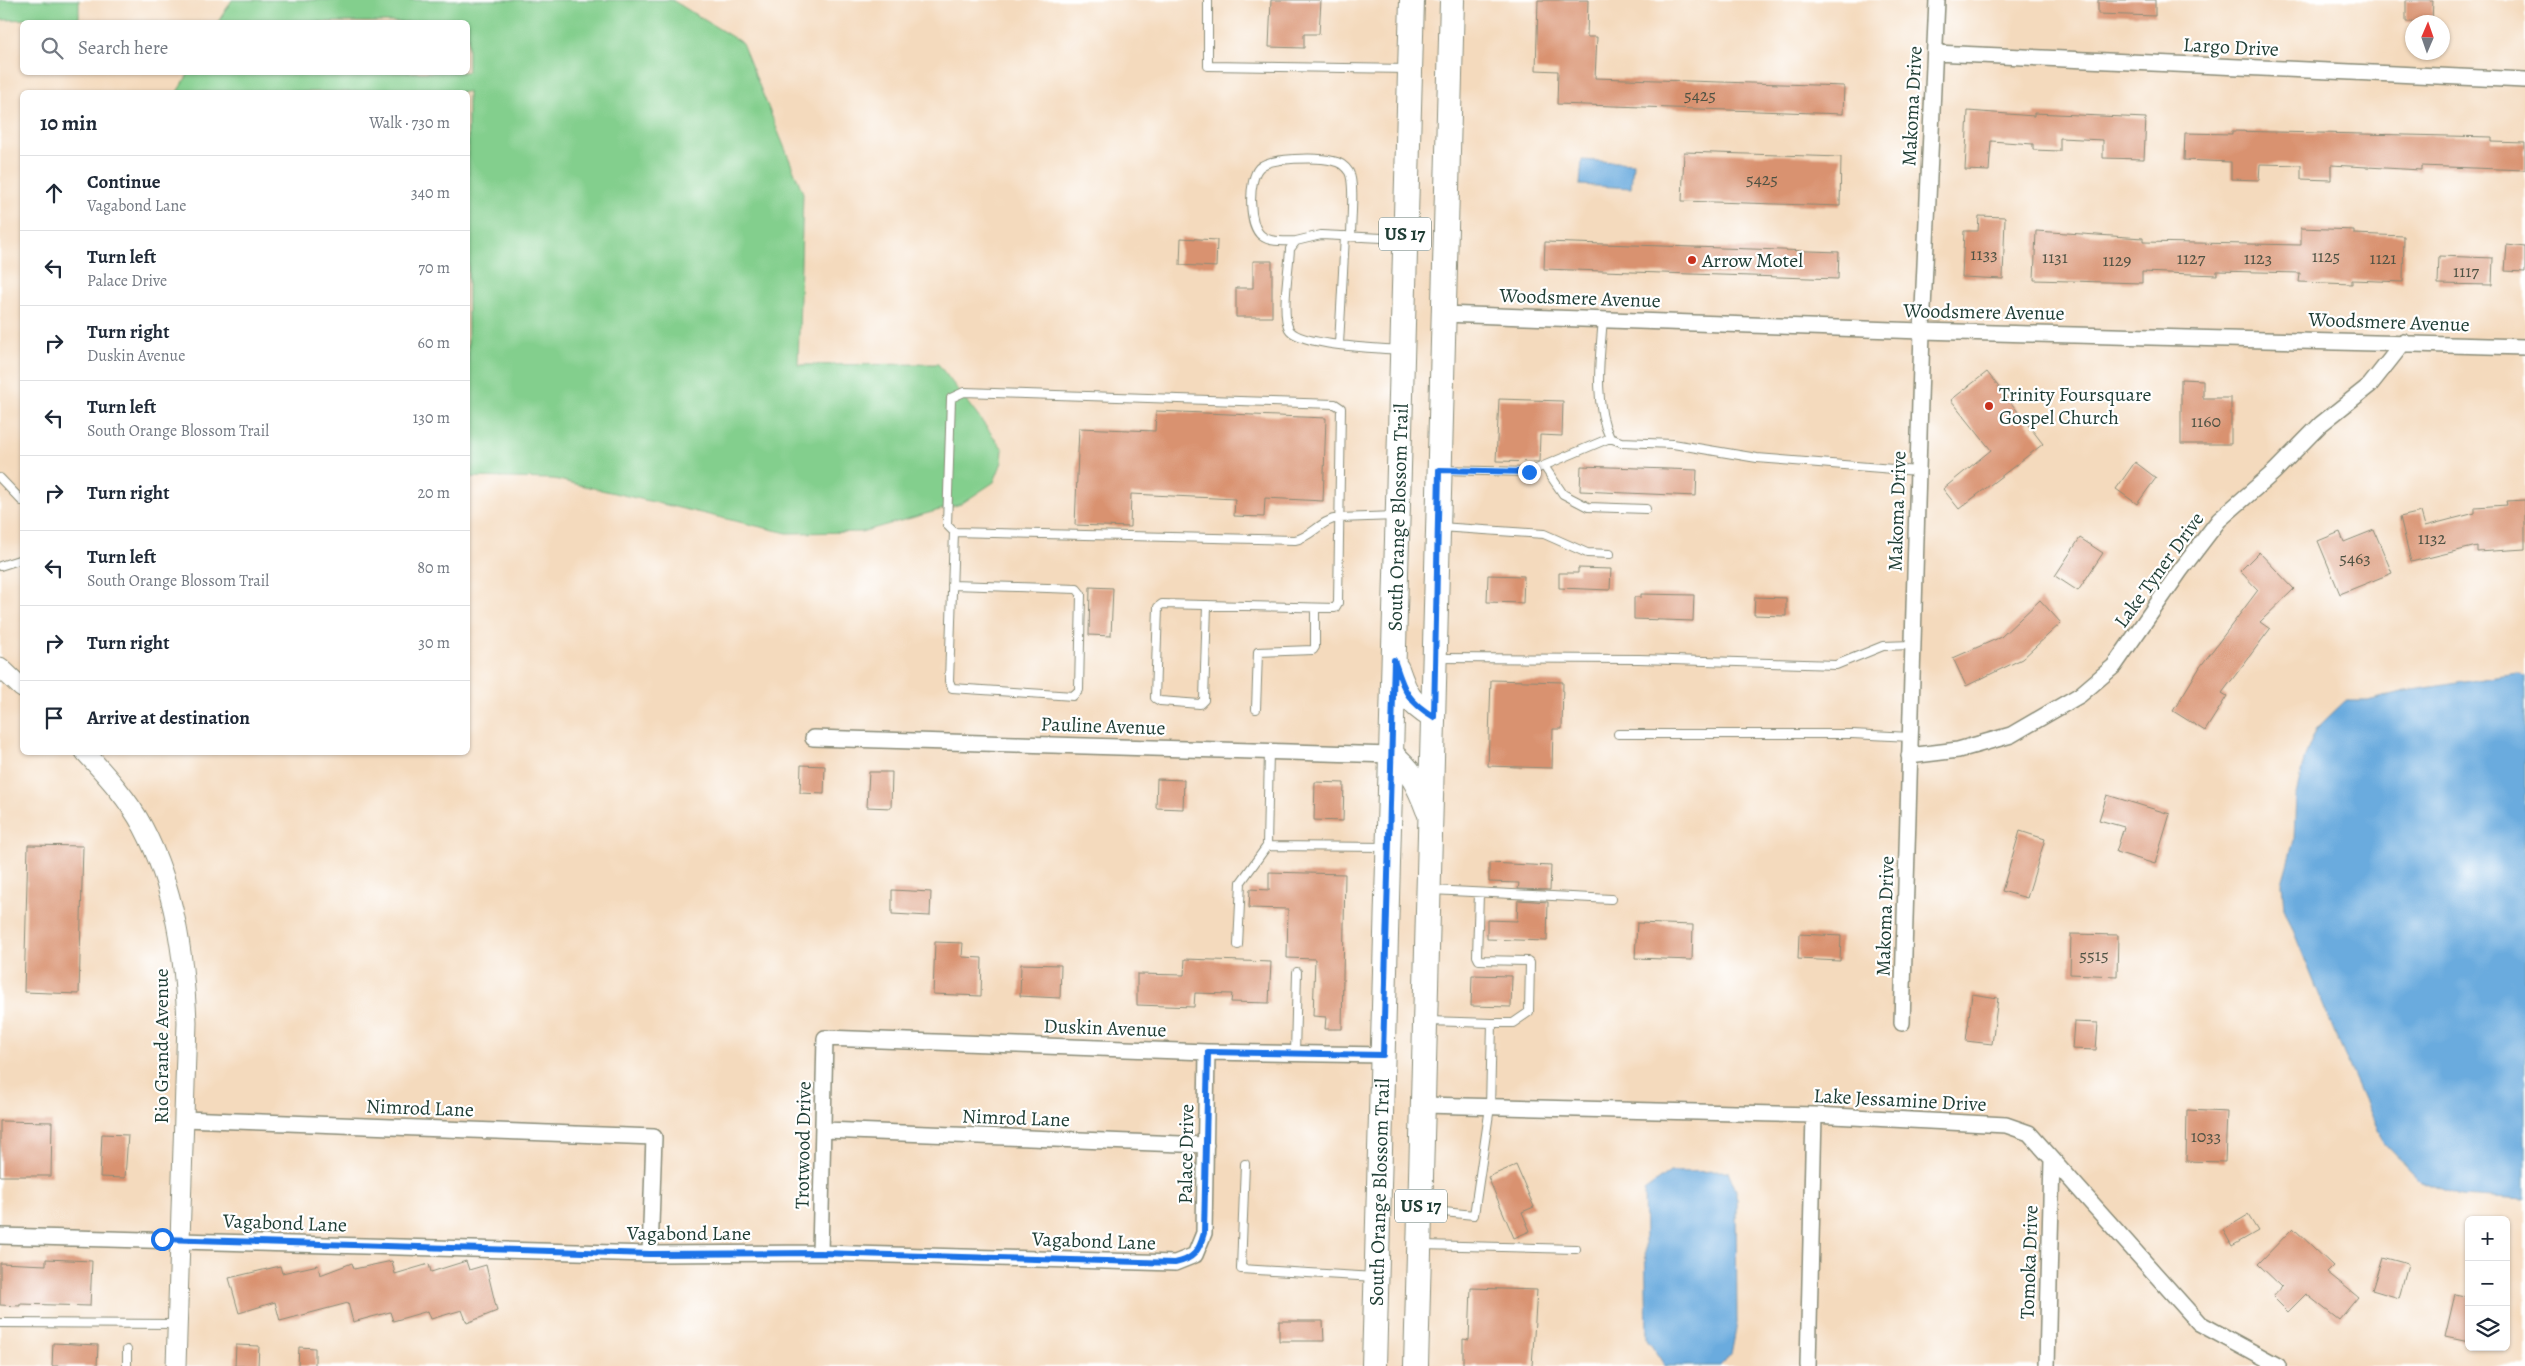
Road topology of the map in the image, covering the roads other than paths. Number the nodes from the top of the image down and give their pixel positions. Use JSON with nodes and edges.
{"nodes":[{"id":1,"x":1208,"y":0,"type":"edge"},
{"id":2,"x":1412,"y":0,"type":"edge"},
{"id":3,"x":1452,"y":0,"type":"edge"},
{"id":4,"x":1937,"y":0,"type":"edge"},
{"id":5,"x":1934,"y":53,"type":"junction"},
{"id":6,"x":1409,"y":69,"type":"junction"},
{"id":7,"x":2525,"y":80,"type":"edge"},
{"id":8,"x":1348,"y":236,"type":"junction"},
{"id":9,"x":1405,"y":239,"type":"junction"},
{"id":10,"x":1296,"y":241,"type":"junction"},
{"id":11,"x":1443,"y":314,"type":"junction"},
{"id":12,"x":1603,"y":319,"type":"junction"},
{"id":13,"x":1922,"y":331,"type":"junction"},
{"id":14,"x":2404,"y":342,"type":"junction"},
{"id":15,"x":1339,"y":344,"type":"junction"},
{"id":16,"x":2525,"y":347,"type":"edge"},
{"id":17,"x":1402,"y":350,"type":"junction"},
{"id":18,"x":1610,"y":438,"type":"junction"},
{"id":19,"x":1544,"y":466,"type":"junction"},
{"id":20,"x":1439,"y":470,"type":"junction"},
{"id":21,"x":1918,"y":471,"type":"junction"},
{"id":22,"x":0,"y":478,"type":"edge"},
{"id":23,"x":20,"y":498,"type":"edge"},
{"id":24,"x":1646,"y":509,"type":"dead end"},
{"id":25,"x":1398,"y":516,"type":"junction"},
{"id":26,"x":1339,"y":518,"type":"junction"},
{"id":27,"x":1438,"y":527,"type":"junction"},
{"id":28,"x":954,"y":532,"type":"junction"},
{"id":29,"x":1610,"y":554,"type":"dead end"},
{"id":30,"x":20,"y":560,"type":"edge"},
{"id":31,"x":0,"y":566,"type":"edge"},
{"id":32,"x":952,"y":585,"type":"junction"},
{"id":33,"x":1207,"y":604,"type":"junction"},
{"id":34,"x":1315,"y":608,"type":"junction"},
{"id":35,"x":1912,"y":645,"type":"junction"},
{"id":36,"x":1435,"y":658,"type":"junction"},
{"id":37,"x":1394,"y":660,"type":"junction"},
{"id":38,"x":0,"y":667,"type":"edge"},
{"id":39,"x":20,"y":686,"type":"edge"},
{"id":40,"x":1256,"y":709,"type":"dead end"},
{"id":41,"x":1434,"y":717,"type":"junction"},
{"id":42,"x":1618,"y":734,"type":"dead end"},
{"id":43,"x":1910,"y":737,"type":"junction"},
{"id":44,"x":813,"y":738,"type":"dead end"},
{"id":45,"x":1269,"y":750,"type":"junction"},
{"id":46,"x":1392,"y":754,"type":"junction"},
{"id":47,"x":88,"y":755,"type":"edge"},
{"id":48,"x":1909,"y":756,"type":"junction"},
{"id":49,"x":1431,"y":819,"type":"junction"},
{"id":50,"x":1267,"y":846,"type":"junction"},
{"id":51,"x":1389,"y":847,"type":"junction"},
{"id":52,"x":1429,"y":890,"type":"junction"},
{"id":53,"x":1479,"y":893,"type":"junction"},
{"id":54,"x":1611,"y":899,"type":"dead end"},
{"id":55,"x":1238,"y":945,"type":"dead end"},
{"id":56,"x":1297,"y":972,"type":"dead end"},
{"id":57,"x":1426,"y":1021,"type":"junction"},
{"id":58,"x":1492,"y":1023,"type":"junction"},
{"id":59,"x":1902,"y":1024,"type":"dead end"},
{"id":60,"x":825,"y":1038,"type":"joint"},
{"id":61,"x":1208,"y":1052,"type":"junction"},
{"id":62,"x":1295,"y":1054,"type":"junction"},
{"id":63,"x":1383,"y":1055,"type":"junction"},
{"id":64,"x":1424,"y":1105,"type":"junction"},
{"id":65,"x":1490,"y":1107,"type":"junction"},
{"id":66,"x":1814,"y":1115,"type":"junction"},
{"id":67,"x":184,"y":1119,"type":"junction"},
{"id":68,"x":825,"y":1130,"type":"junction"},
{"id":69,"x":1206,"y":1145,"type":"junction"},
{"id":70,"x":2052,"y":1159,"type":"junction"},
{"id":71,"x":1245,"y":1164,"type":"dead end"},
{"id":72,"x":1421,"y":1210,"type":"junction"},
{"id":73,"x":0,"y":1236,"type":"edge"},
{"id":74,"x":181,"y":1240,"type":"junction"},
{"id":75,"x":1420,"y":1245,"type":"junction"},
{"id":76,"x":1576,"y":1249,"type":"dead end"},
{"id":77,"x":820,"y":1253,"type":"junction"},
{"id":78,"x":650,"y":1254,"type":"junction"},
{"id":79,"x":1195,"y":1255,"type":"joint"},
{"id":80,"x":1377,"y":1277,"type":"junction"},
{"id":81,"x":0,"y":1323,"type":"edge"},
{"id":82,"x":178,"y":1324,"type":"junction"},
{"id":83,"x":127,"y":1350,"type":"dead end"},
{"id":84,"x":127,"y":1366,"type":"edge"},
{"id":85,"x":176,"y":1366,"type":"edge"},
{"id":86,"x":1374,"y":1366,"type":"edge"},
{"id":87,"x":1416,"y":1366,"type":"edge"},
{"id":88,"x":1808,"y":1366,"type":"edge"},
{"id":89,"x":2047,"y":1366,"type":"edge"},
{"id":90,"x":2278,"y":1366,"type":"edge"}],
"edges":[{"from":1,"to":6,"type":"lane"},
{"from":2,"to":6,"type":"main road","name":"South Orange Blossom Trail","number":"US 17"},
{"from":3,"to":11,"type":"main road","name":"South Orange Blossom Trail","number":"US 17"},
{"from":4,"to":5,"type":"street","name":"Makoma Drive"},
{"from":5,"to":7,"type":"street","name":"Largo Drive"},
{"from":5,"to":13,"type":"street","name":"Makoma Drive"},
{"from":6,"to":9,"type":"main road","name":"South Orange Blossom Trail","number":"US 17"},
{"from":8,"to":9,"type":"lane"},
{"from":8,"to":10,"type":"lane"},
{"from":8,"to":10,"type":"lane"},
{"from":8,"to":15,"type":"lane"},
{"from":9,"to":17,"type":"main road","name":"South Orange Blossom Trail","number":"US 17"},
{"from":10,"to":15,"type":"lane"},
{"from":11,"to":12,"type":"street","name":"Woodsmere Avenue"},
{"from":11,"to":20,"type":"main road","name":"South Orange Blossom Trail","number":"US 17"},
{"from":12,"to":13,"type":"street","name":"Woodsmere Avenue"},
{"from":12,"to":18,"type":"lane"},
{"from":13,"to":14,"type":"street","name":"Woodsmere Avenue"},
{"from":13,"to":21,"type":"street","name":"Makoma Drive"},
{"from":14,"to":16,"type":"street","name":"Woodsmere Avenue"},
{"from":14,"to":48,"type":"street","name":"Lake Tyner Drive"},
{"from":15,"to":17,"type":"lane"},
{"from":17,"to":25,"type":"main road","name":"South Orange Blossom Trail","number":"US 17"},
{"from":18,"to":19,"type":"lane"},
{"from":18,"to":21,"type":"lane"},
{"from":19,"to":20,"type":"lane"},
{"from":19,"to":24,"type":"lane"},
{"from":20,"to":27,"type":"main road","name":"South Orange Blossom Trail","number":"US 17"},
{"from":21,"to":35,"type":"street","name":"Makoma Drive"},
{"from":22,"to":23,"type":"lane"},
{"from":25,"to":26,"type":"lane"},
{"from":25,"to":37,"type":"main road","name":"South Orange Blossom Trail","number":"US 17"},
{"from":26,"to":28,"type":"lane"},
{"from":26,"to":28,"type":"lane"},
{"from":26,"to":34,"type":"lane"},
{"from":27,"to":29,"type":"lane"},
{"from":27,"to":36,"type":"main road","name":"South Orange Blossom Trail","number":"US 17"},
{"from":28,"to":32,"type":"lane"},
{"from":30,"to":31,"type":"lane"},
{"from":32,"to":32,"type":"lane"},
{"from":33,"to":33,"type":"lane"},
{"from":33,"to":34,"type":"lane"},
{"from":34,"to":40,"type":"lane"},
{"from":35,"to":36,"type":"lane"},
{"from":35,"to":43,"type":"street","name":"Makoma Drive"},
{"from":36,"to":41,"type":"main road","name":"South Orange Blossom Trail","number":"US 17"},
{"from":37,"to":41,"type":"main road"},
{"from":37,"to":46,"type":"main road","name":"South Orange Blossom Trail","number":"US 17"},
{"from":38,"to":39,"type":"street"},
{"from":41,"to":49,"type":"main road","name":"South Orange Blossom Trail","number":"US 17"},
{"from":42,"to":43,"type":"lane"},
{"from":43,"to":48,"type":"street","name":"Makoma Drive"},
{"from":44,"to":45,"type":"street","name":"Pauline Avenue"},
{"from":45,"to":46,"type":"street","name":"Pauline Avenue"},
{"from":45,"to":50,"type":"lane"},
{"from":46,"to":49,"type":"main road"},
{"from":46,"to":51,"type":"main road","name":"South Orange Blossom Trail","number":"US 17"},
{"from":47,"to":67,"type":"street","name":"Rio Grande Avenue"},
{"from":48,"to":59,"type":"street","name":"Makoma Drive"},
{"from":49,"to":52,"type":"main road","name":"South Orange Blossom Trail","number":"US 17"},
{"from":50,"to":51,"type":"lane"},
{"from":50,"to":55,"type":"lane"},
{"from":51,"to":63,"type":"main road","name":"South Orange Blossom Trail","number":"US 17"},
{"from":52,"to":53,"type":"lane"},
{"from":52,"to":57,"type":"main road","name":"South Orange Blossom Trail","number":"US 17"},
{"from":53,"to":54,"type":"lane"},
{"from":53,"to":58,"type":"lane"},
{"from":56,"to":62,"type":"lane"},
{"from":57,"to":58,"type":"lane"},
{"from":57,"to":64,"type":"main road","name":"South Orange Blossom Trail","number":"US 17"},
{"from":58,"to":65,"type":"lane"},
{"from":60,"to":61,"type":"street","name":"Duskin Avenue"},
{"from":60,"to":68,"type":"street","name":"Trotwood Drive"},
{"from":61,"to":62,"type":"street","name":"Duskin Avenue"},
{"from":61,"to":69,"type":"street","name":"Palace Drive"},
{"from":62,"to":63,"type":"street","name":"Duskin Avenue"},
{"from":63,"to":80,"type":"main road","name":"South Orange Blossom Trail","number":"US 17"},
{"from":64,"to":65,"type":"street","name":"Lake Jessamine Drive"},
{"from":64,"to":72,"type":"main road","name":"South Orange Blossom Trail","number":"US 17"},
{"from":65,"to":66,"type":"street","name":"Lake Jessamine Drive"},
{"from":65,"to":72,"type":"lane"},
{"from":66,"to":70,"type":"street","name":"Lake Jessamine Drive"},
{"from":66,"to":88,"type":"street"},
{"from":67,"to":74,"type":"street","name":"Rio Grande Avenue"},
{"from":67,"to":78,"type":"street","name":"Nimrod Lane"},
{"from":68,"to":69,"type":"street","name":"Nimrod Lane"},
{"from":68,"to":77,"type":"street","name":"Trotwood Drive"},
{"from":69,"to":79,"type":"street","name":"Palace Drive"},
{"from":70,"to":89,"type":"street","name":"Tomoka Drive"},
{"from":70,"to":90,"type":"street","name":"Lake Jessamine Drive"},
{"from":71,"to":80,"type":"lane"},
{"from":72,"to":75,"type":"main road","name":"South Orange Blossom Trail","number":"US 17"},
{"from":73,"to":74,"type":"street","name":"Vagabond Lane"},
{"from":74,"to":78,"type":"street","name":"Vagabond Lane"},
{"from":74,"to":82,"type":"street","name":"Rio Grande Avenue"},
{"from":75,"to":76,"type":"lane"},
{"from":75,"to":87,"type":"main road","name":"South Orange Blossom Trail","number":"US 17"},
{"from":77,"to":78,"type":"street","name":"Vagabond Lane"},
{"from":77,"to":79,"type":"street","name":"Vagabond Lane"},
{"from":80,"to":86,"type":"main road","name":"South Orange Blossom Trail","number":"US 17"},
{"from":81,"to":82,"type":"lane"},
{"from":82,"to":85,"type":"street","name":"Rio Grande Avenue"},
{"from":83,"to":84,"type":"lane"}]}
